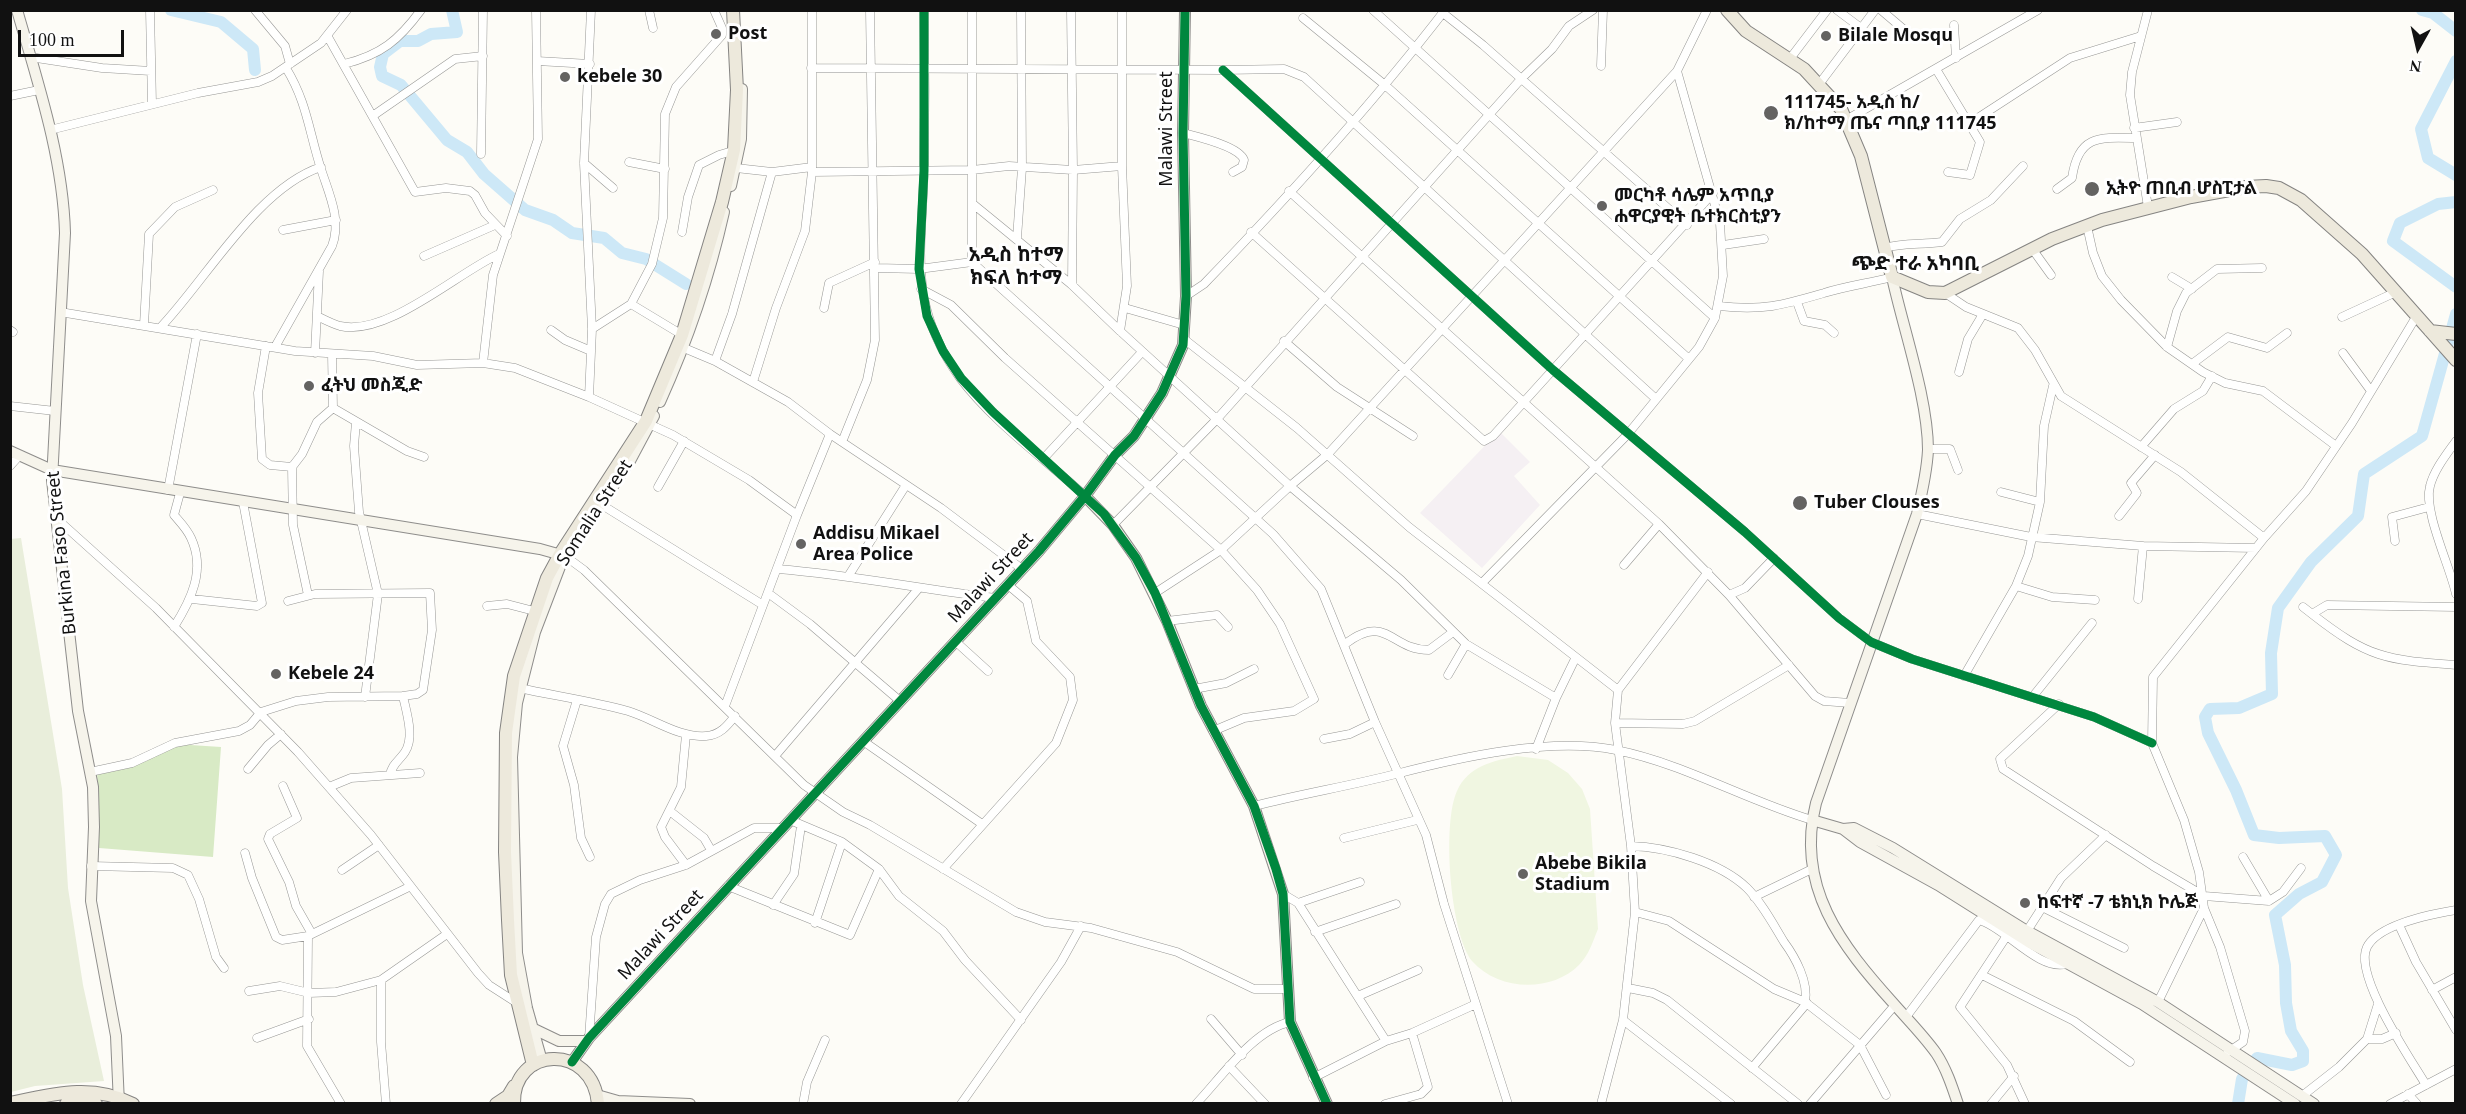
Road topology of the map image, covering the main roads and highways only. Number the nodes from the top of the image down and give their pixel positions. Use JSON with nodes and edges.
{"nodes":[{"id":1,"x":17,"y":10,"type":"edge"},
{"id":2,"x":734,"y":10,"type":"edge"},
{"id":3,"x":1185,"y":10,"type":"edge"},
{"id":4,"x":1730,"y":11,"type":"edge"},
{"id":5,"x":737,"y":150,"type":"junction"},
{"id":6,"x":1892,"y":277,"type":"junction"},
{"id":7,"x":2446,"y":336,"type":"edge"},
{"id":8,"x":685,"y":340,"type":"junction"},
{"id":9,"x":2456,"y":360,"type":"edge"},
{"id":10,"x":649,"y":423,"type":"junction"},
{"id":11,"x":15,"y":454,"type":"edge"},
{"id":12,"x":51,"y":470,"type":"junction"},
{"id":13,"x":1085,"y":496,"type":"junction"},
{"id":14,"x":562,"y":555,"type":"junction"},
{"id":15,"x":538,"y":612,"type":"junction"},
{"id":16,"x":1812,"y":820,"type":"junction"},
{"id":17,"x":2007,"y":928,"type":"junction"},
{"id":18,"x":523,"y":1006,"type":"junction"},
{"id":19,"x":534,"y":1029,"type":"junction"},
{"id":20,"x":587,"y":1039,"type":"junction"},
{"id":21,"x":2226,"y":1054,"type":"junction"},
{"id":22,"x":572,"y":1062,"type":"junction"},
{"id":23,"x":538,"y":1063,"type":"junction"},
{"id":24,"x":517,"y":1082,"type":"junction"},
{"id":25,"x":119,"y":1100,"type":"edge"},
{"id":26,"x":2298,"y":1100,"type":"edge"},
{"id":27,"x":599,"y":1101,"type":"edge"},
{"id":28,"x":10,"y":1103,"type":"edge"},
{"id":29,"x":66,"y":1104,"type":"edge"},
{"id":30,"x":96,"y":1104,"type":"edge"},
{"id":31,"x":133,"y":1104,"type":"edge"},
{"id":32,"x":496,"y":1104,"type":"edge"},
{"id":33,"x":514,"y":1104,"type":"edge"},
{"id":34,"x":690,"y":1104,"type":"edge"},
{"id":35,"x":1327,"y":1104,"type":"edge"},
{"id":36,"x":1958,"y":1104,"type":"edge"},
{"id":37,"x":2314,"y":1104,"type":"edge"}],
"edges":[{"from":1,"to":12,"type":"main road","name":"Burkina Faso Street"},
{"from":2,"to":5,"type":"main road"},
{"from":3,"to":13,"type":"main road","name":"Malawi Street"},
{"from":4,"to":6,"type":"main road"},
{"from":5,"to":8,"type":"main road"},
{"from":5,"to":8,"type":"main road"},
{"from":6,"to":7,"type":"main road"},
{"from":6,"to":16,"type":"main road"},
{"from":7,"to":9,"type":"main road"},
{"from":8,"to":10,"type":"main road"},
{"from":10,"to":14,"type":"main road"},
{"from":10,"to":14,"type":"main road","name":"Somalia Street"},
{"from":11,"to":12,"type":"main road"},
{"from":12,"to":14,"type":"main road"},
{"from":12,"to":25,"type":"main road","name":"Burkina Faso Street"},
{"from":13,"to":20,"type":"main road","name":"Malawi Street"},
{"from":13,"to":35,"type":"main road"},
{"from":14,"to":15,"type":"main road"},
{"from":15,"to":18,"type":"main road"},
{"from":15,"to":18,"type":"main road"},
{"from":16,"to":17,"type":"main road"},
{"from":16,"to":36,"type":"main road"},
{"from":17,"to":21,"type":"main road"},
{"from":17,"to":21,"type":"main road"},
{"from":18,"to":19,"type":"main road"},
{"from":18,"to":23,"type":"main road"},
{"from":19,"to":20,"type":"main road"},
{"from":19,"to":23,"type":"main road"},
{"from":20,"to":22,"type":"main road","name":"Malawi Street"},
{"from":21,"to":26,"type":"main road"},
{"from":22,"to":23,"type":"main road"},
{"from":22,"to":27,"type":"main road"},
{"from":23,"to":24,"type":"main road"},
{"from":24,"to":32,"type":"main road"},
{"from":24,"to":33,"type":"main road"},
{"from":25,"to":28,"type":"main road"},
{"from":25,"to":31,"type":"main road"},
{"from":26,"to":37,"type":"main road"},
{"from":27,"to":34,"type":"main road"},
{"from":29,"to":30,"type":"main road"}]}
